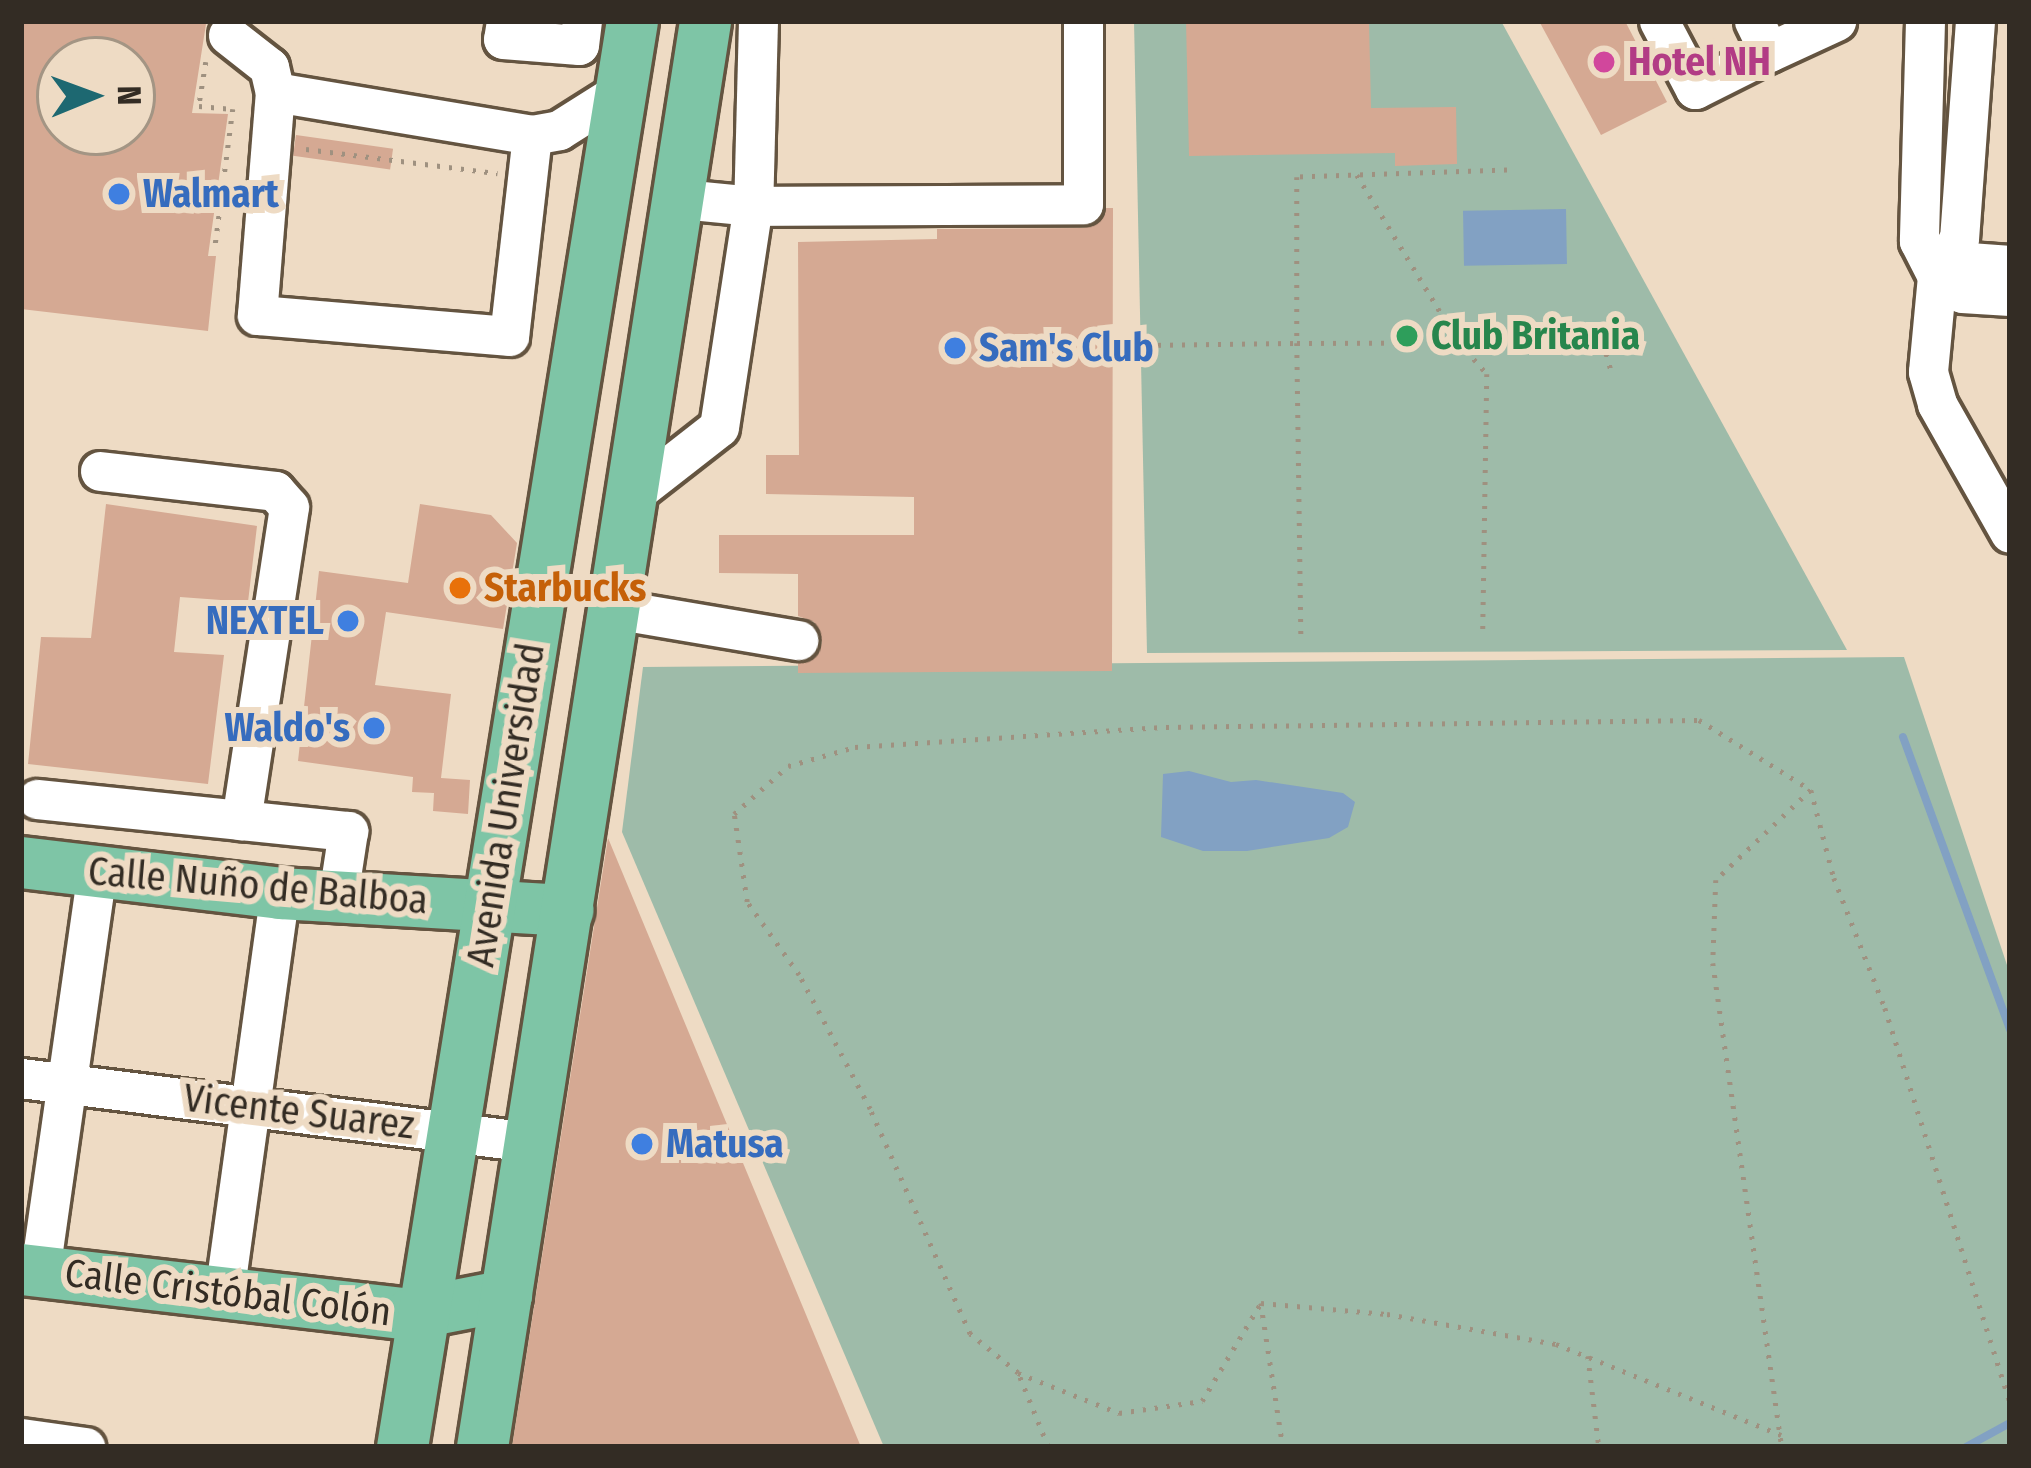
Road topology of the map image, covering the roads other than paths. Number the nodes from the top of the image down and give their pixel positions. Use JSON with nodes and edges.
{"nodes":[{"id":1,"x":506,"y":21,"type":"edge"},
{"id":2,"x":705,"y":21,"type":"edge"},
{"id":3,"x":758,"y":21,"type":"edge"},
{"id":4,"x":1083,"y":21,"type":"edge"},
{"id":5,"x":1660,"y":21,"type":"edge"},
{"id":6,"x":1836,"y":21,"type":"edge"},
{"id":7,"x":1925,"y":21,"type":"edge"},
{"id":8,"x":1975,"y":21,"type":"edge"},
{"id":9,"x":1762,"y":37,"type":"edge"},
{"id":10,"x":218,"y":39,"type":"road end"},
{"id":11,"x":608,"y":45,"type":"edge"},
{"id":12,"x":275,"y":92,"type":"junction"},
{"id":13,"x":532,"y":135,"type":"junction"},
{"id":14,"x":681,"y":199,"type":"junction"},
{"id":15,"x":753,"y":206,"type":"junction"},
{"id":16,"x":2010,"y":265,"type":"edge"},
{"id":17,"x":1936,"y":276,"type":"junction"},
{"id":18,"x":2010,"y":296,"type":"edge"},
{"id":19,"x":100,"y":471,"type":"dead end"},
{"id":20,"x":632,"y":495,"type":"junction"},
{"id":21,"x":2010,"y":533,"type":"edge"},
{"id":22,"x":614,"y":610,"type":"junction"},
{"id":23,"x":798,"y":640,"type":"dead end"},
{"id":24,"x":37,"y":799,"type":"dead end"},
{"id":25,"x":242,"y":820,"type":"junction"},
{"id":26,"x":21,"y":862,"type":"edge"},
{"id":27,"x":97,"y":871,"type":"junction"},
{"id":28,"x":280,"y":892,"type":"junction"},
{"id":29,"x":338,"y":896,"type":"junction"},
{"id":30,"x":490,"y":906,"type":"junction"},
{"id":31,"x":567,"y":910,"type":"junction"},
{"id":32,"x":21,"y":1078,"type":"edge"},
{"id":33,"x":67,"y":1084,"type":"junction"},
{"id":34,"x":250,"y":1105,"type":"junction"},
{"id":35,"x":453,"y":1132,"type":"junction"},
{"id":36,"x":530,"y":1142,"type":"junction"},
{"id":37,"x":31,"y":1270,"type":"edge"},
{"id":38,"x":224,"y":1294,"type":"junction"},
{"id":39,"x":506,"y":1295,"type":"junction"},
{"id":40,"x":428,"y":1312,"type":"junction"},
{"id":41,"x":21,"y":1438,"type":"edge"},
{"id":42,"x":85,"y":1447,"type":"edge"},
{"id":43,"x":402,"y":1447,"type":"edge"},
{"id":44,"x":482,"y":1447,"type":"edge"}],
"edges":[{"from":1,"to":11,"type":"street"},
{"from":2,"to":14,"type":"main road","name":"Avenida Universidad"},
{"from":3,"to":15,"type":"street"},
{"from":4,"to":15,"type":"street"},
{"from":5,"to":9,"type":"street"},
{"from":6,"to":9,"type":"street"},
{"from":7,"to":17,"type":"street"},
{"from":8,"to":17,"type":"street"},
{"from":10,"to":12,"type":"street"},
{"from":11,"to":13,"type":"street"},
{"from":11,"to":30,"type":"main road","name":"Avenida Universidad"},
{"from":12,"to":13,"type":"street"},
{"from":12,"to":13,"type":"street"},
{"from":14,"to":15,"type":"street"},
{"from":14,"to":20,"type":"main road","name":"Avenida Universidad"},
{"from":15,"to":20,"type":"street"},
{"from":16,"to":17,"type":"street"},
{"from":17,"to":18,"type":"street"},
{"from":17,"to":21,"type":"street"},
{"from":19,"to":25,"type":"street"},
{"from":20,"to":22,"type":"main road","name":"Avenida Universidad"},
{"from":22,"to":23,"type":"street"},
{"from":22,"to":31,"type":"main road","name":"Avenida Universidad"},
{"from":24,"to":25,"type":"street"},
{"from":25,"to":29,"type":"street"},
{"from":26,"to":27,"type":"main road","name":"Calle Nuño de Balboa"},
{"from":27,"to":28,"type":"main road","name":"Calle Nuño de Balboa"},
{"from":27,"to":33,"type":"street"},
{"from":28,"to":29,"type":"main road","name":"Calle Nuño de Balboa"},
{"from":28,"to":34,"type":"street"},
{"from":29,"to":30,"type":"main road","name":"Calle Nuño de Balboa"},
{"from":30,"to":31,"type":"main road","name":"Calle Nuño de Balboa"},
{"from":30,"to":35,"type":"main road","name":"Avenida Universidad"},
{"from":31,"to":36,"type":"main road","name":"Avenida Universidad"},
{"from":32,"to":33,"type":"street","name":"Vicente Suarez"},
{"from":33,"to":34,"type":"street","name":"Vicente Suarez"},
{"from":33,"to":37,"type":"street"},
{"from":34,"to":35,"type":"street","name":"Vicente Suarez"},
{"from":34,"to":38,"type":"street"},
{"from":35,"to":36,"type":"street","name":"Vicente Suarez"},
{"from":35,"to":40,"type":"main road","name":"Avenida Universidad"},
{"from":36,"to":39,"type":"main road","name":"Avenida Universidad"},
{"from":37,"to":38,"type":"main road","name":"Calle Cristóbal Colón"},
{"from":38,"to":40,"type":"main road","name":"Calle Cristóbal Colón"},
{"from":39,"to":40,"type":"main road","name":"Calle Cristóbal Colón"},
{"from":39,"to":44,"type":"main road","name":"Avenida Universidad"},
{"from":40,"to":43,"type":"main road","name":"Avenida Universidad"},
{"from":41,"to":42,"type":"street"}]}
